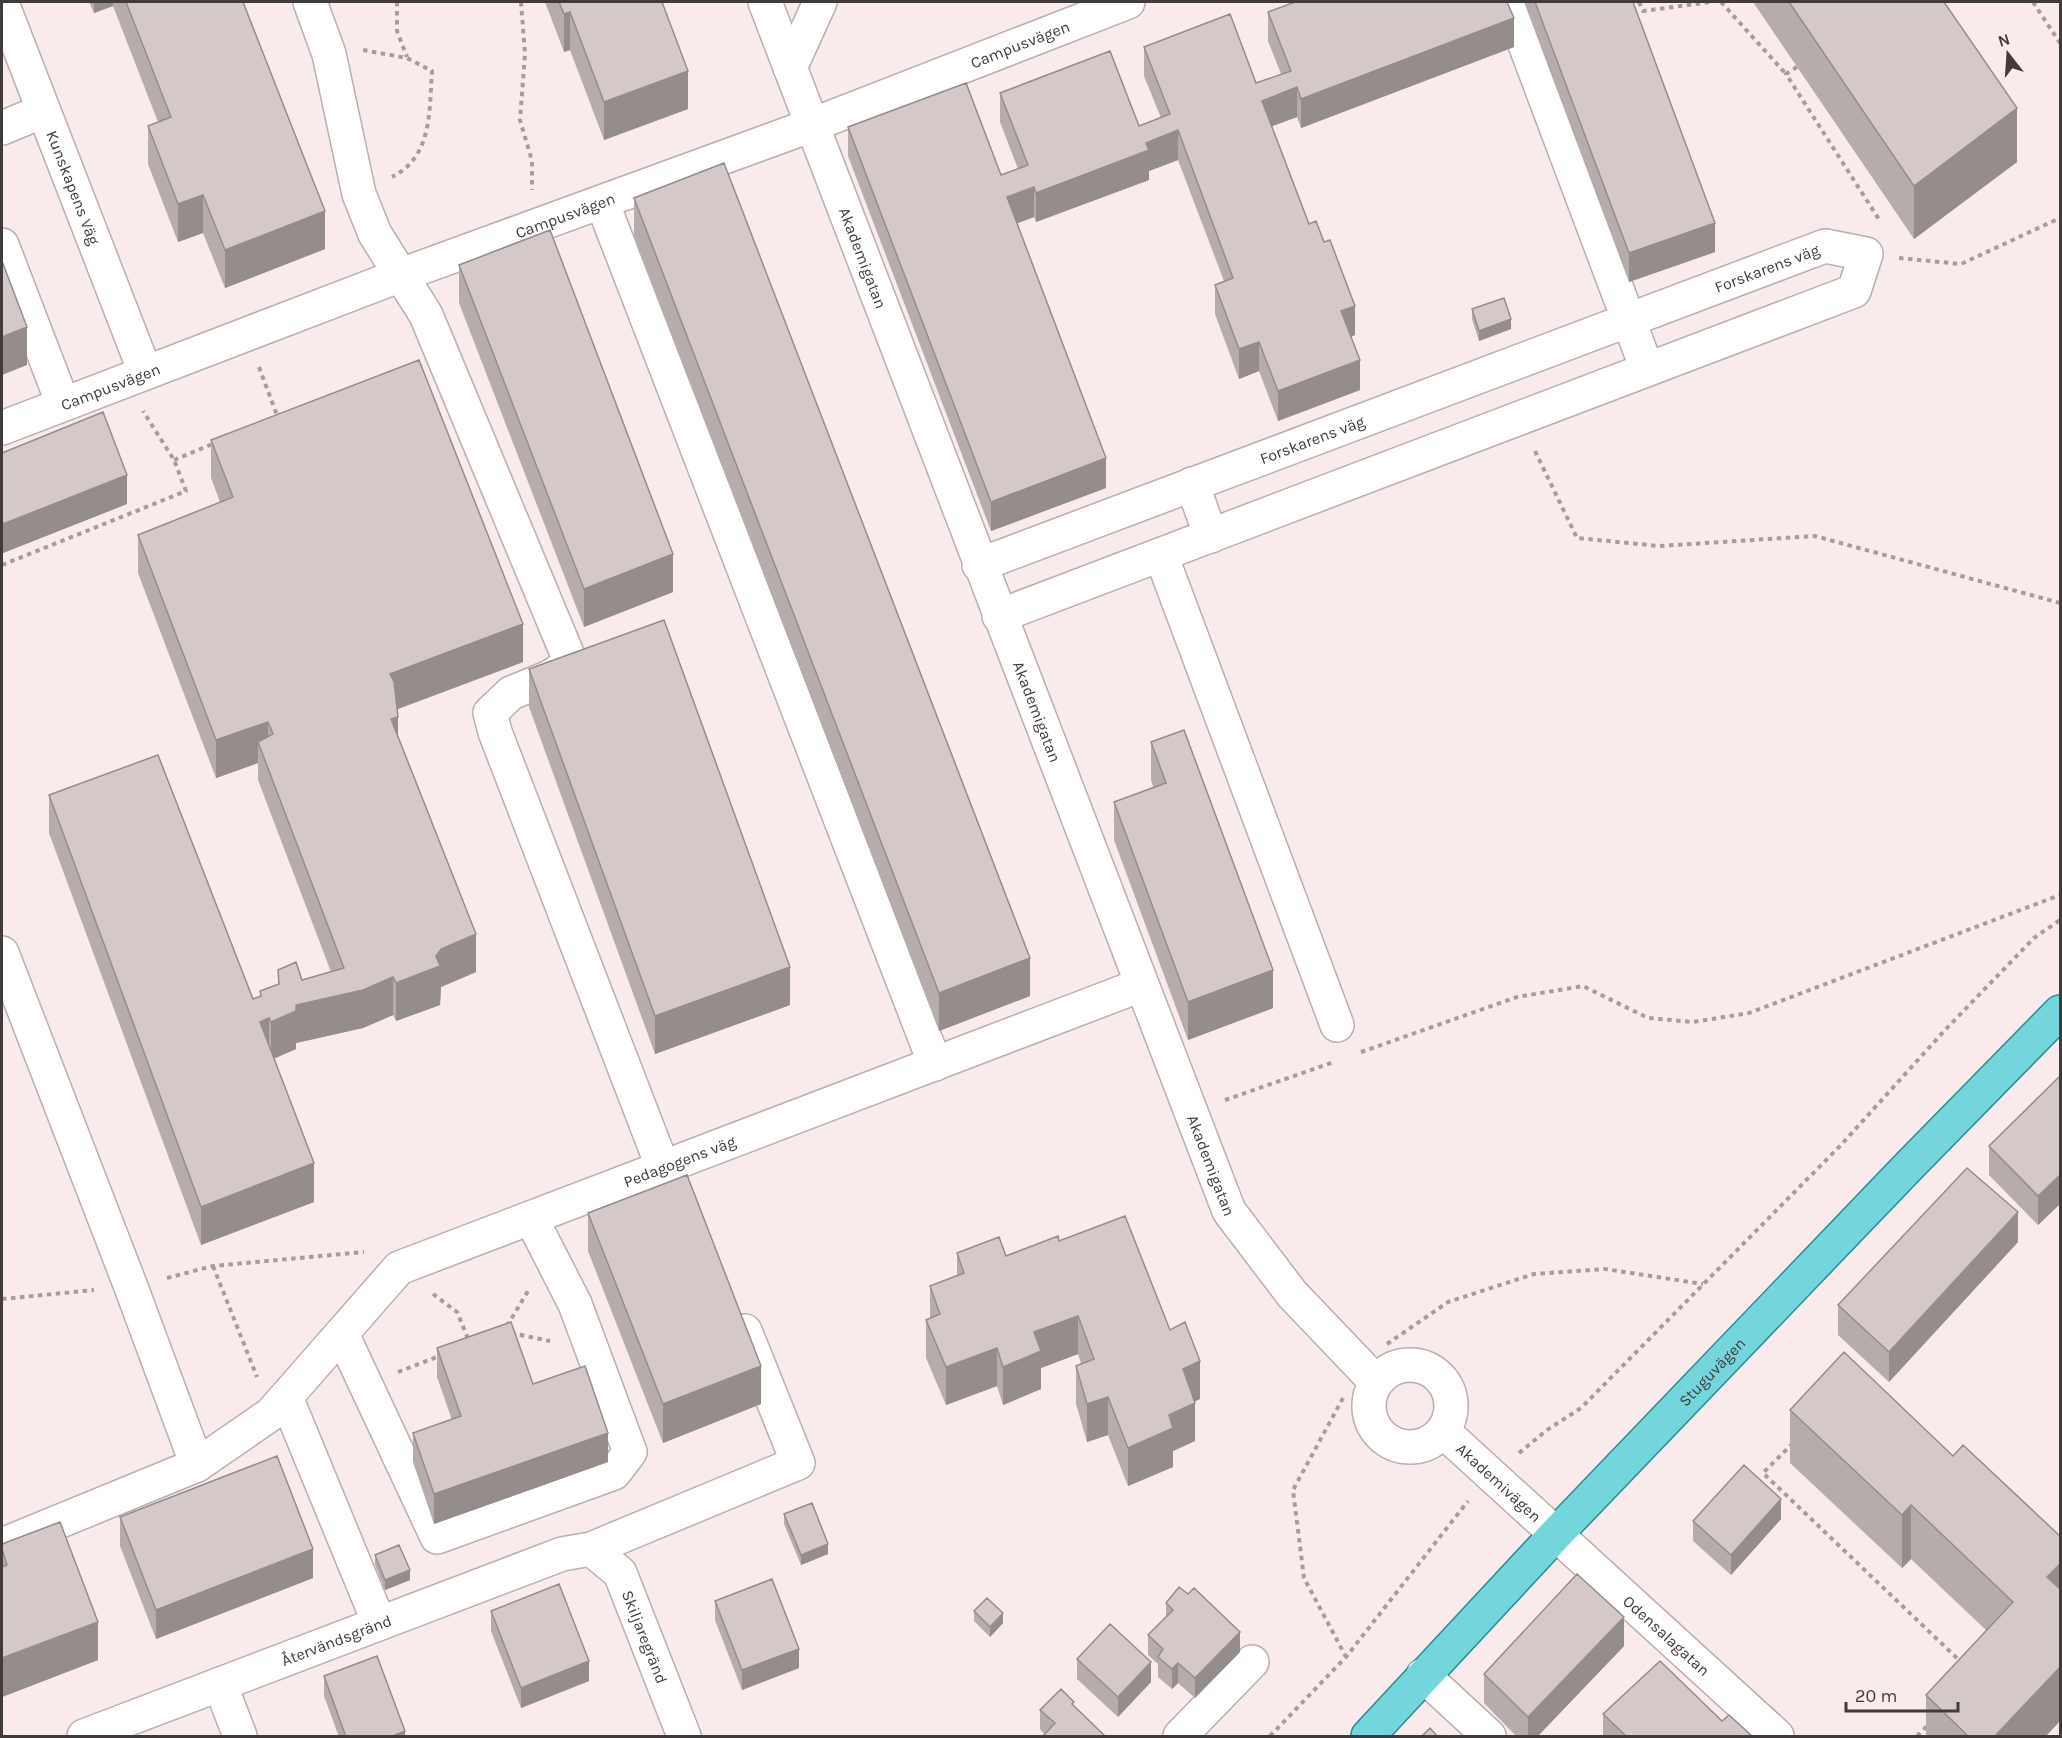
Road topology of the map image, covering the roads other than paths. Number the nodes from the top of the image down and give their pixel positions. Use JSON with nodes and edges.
{"nodes":[{"id":1,"x":310,"y":2,"type":"edge"},
{"id":2,"x":765,"y":2,"type":"edge"},
{"id":3,"x":820,"y":2,"type":"edge"},
{"id":4,"x":1128,"y":2,"type":"edge"},
{"id":5,"x":1509,"y":2,"type":"edge"},
{"id":6,"x":2,"y":3,"type":"edge"},
{"id":7,"x":790,"y":68,"type":"junction"},
{"id":8,"x":43,"y":111,"type":"junction"},
{"id":9,"x":812,"y":125,"type":"junction"},
{"id":10,"x":2,"y":128,"type":"edge"},
{"id":11,"x":602,"y":202,"type":"junction"},
{"id":12,"x":2,"y":245,"type":"edge"},
{"id":13,"x":401,"y":275,"type":"junction"},
{"id":14,"x":1627,"y":320,"type":"junction"},
{"id":15,"x":1647,"y":369,"type":"junction"},
{"id":16,"x":134,"y":376,"type":"junction"},
{"id":17,"x":63,"y":404,"type":"junction"},
{"id":18,"x":2,"y":428,"type":"edge"},
{"id":19,"x":1192,"y":484,"type":"junction"},
{"id":20,"x":1211,"y":536,"type":"junction"},
{"id":21,"x":1161,"y":555,"type":"junction"},
{"id":22,"x":979,"y":565,"type":"junction"},
{"id":23,"x":999,"y":616,"type":"junction"},
{"id":24,"x":2,"y":953,"type":"edge"},
{"id":25,"x":1141,"y":985,"type":"junction"},
{"id":26,"x":2061,"y":1012,"type":"edge"},
{"id":27,"x":1337,"y":1025,"type":"dead end"},
{"id":28,"x":935,"y":1064,"type":"junction"},
{"id":29,"x":670,"y":1165,"type":"junction"},
{"id":30,"x":690,"y":1194,"type":"edge"},
{"id":31,"x":531,"y":1218,"type":"junction"},
{"id":32,"x":733,"y":1302,"type":"edge"},
{"id":33,"x":342,"y":1334,"type":"junction"},
{"id":34,"x":1368,"y":1375,"type":"junction"},
{"id":35,"x":279,"y":1406,"type":"junction"},
{"id":36,"x":1443,"y":1431,"type":"junction"},
{"id":37,"x":197,"y":1465,"type":"junction"},
{"id":38,"x":1556,"y":1534,"type":"junction"},
{"id":39,"x":2,"y":1545,"type":"edge"},
{"id":40,"x":591,"y":1549,"type":"junction"},
{"id":41,"x":379,"y":1623,"type":"junction"},
{"id":42,"x":1252,"y":1662,"type":"dead end"},
{"id":43,"x":1423,"y":1675,"type":"junction"},
{"id":44,"x":220,"y":1684,"type":"junction"},
{"id":45,"x":84,"y":1737,"type":"edge"},
{"id":46,"x":240,"y":1737,"type":"edge"},
{"id":47,"x":684,"y":1737,"type":"edge"},
{"id":48,"x":1180,"y":1737,"type":"edge"},
{"id":49,"x":1368,"y":1737,"type":"edge"},
{"id":50,"x":1489,"y":1737,"type":"edge"},
{"id":51,"x":1777,"y":1737,"type":"edge"}],
"edges":[{"from":1,"to":13,"type":"street"},
{"from":2,"to":7,"type":"street","name":"Akademigatan"},
{"from":3,"to":7,"type":"street"},
{"from":4,"to":9,"type":"street","name":"Campusvägen"},
{"from":5,"to":14,"type":"street"},
{"from":6,"to":8,"type":"street","name":"Kunskapens Väg"},
{"from":7,"to":9,"type":"street","name":"Akademigatan"},
{"from":8,"to":10,"type":"street"},
{"from":8,"to":16,"type":"street","name":"Kunskapens Väg"},
{"from":9,"to":11,"type":"street","name":"Campusvägen"},
{"from":9,"to":22,"type":"street","name":"Akademigatan"},
{"from":11,"to":13,"type":"street","name":"Campusvägen"},
{"from":11,"to":28,"type":"street"},
{"from":12,"to":17,"type":"street"},
{"from":13,"to":16,"type":"street","name":"Campusvägen"},
{"from":13,"to":29,"type":"street"},
{"from":14,"to":15,"type":"street"},
{"from":14,"to":15,"type":"street","name":"Forskarens väg"},
{"from":14,"to":19,"type":"street","name":"Forskarens väg"},
{"from":15,"to":20,"type":"street"},
{"from":16,"to":17,"type":"street","name":"Campusvägen"},
{"from":17,"to":18,"type":"street","name":"Campusvägen"},
{"from":19,"to":20,"type":"street"},
{"from":19,"to":22,"type":"street","name":"Forskarens väg"},
{"from":20,"to":21,"type":"street"},
{"from":21,"to":23,"type":"street"},
{"from":21,"to":27,"type":"street"},
{"from":22,"to":23,"type":"street","name":"Akademigatan"},
{"from":23,"to":25,"type":"street","name":"Akademigatan"},
{"from":24,"to":37,"type":"street"},
{"from":25,"to":28,"type":"street","name":"Pedagogens väg"},
{"from":25,"to":34,"type":"street","name":"Akademigatan"},
{"from":26,"to":38,"type":"main road","name":"Stuguvägen"},
{"from":28,"to":29,"type":"street","name":"Pedagogens väg"},
{"from":29,"to":30,"type":"street"},
{"from":29,"to":31,"type":"street","name":"Pedagogens väg"},
{"from":31,"to":33,"type":"street","name":"Pedagogens väg"},
{"from":31,"to":33,"type":"street"},
{"from":32,"to":40,"type":"street","name":"Återvändsgränd"},
{"from":33,"to":35,"type":"street","name":"Pedagogens väg"},
{"from":34,"to":36,"type":"street","name":"Akademivägen"},
{"from":34,"to":36,"type":"street","name":"Akademivägen"},
{"from":35,"to":37,"type":"street","name":"Pedagogens väg"},
{"from":35,"to":41,"type":"street"},
{"from":36,"to":38,"type":"street","name":"Akademivägen"},
{"from":37,"to":39,"type":"street","name":"Pedagogens väg"},
{"from":38,"to":43,"type":"main road","name":"Stuguvägen"},
{"from":38,"to":51,"type":"street","name":"Odensalagatan"},
{"from":40,"to":41,"type":"street","name":"Återvändsgränd"},
{"from":40,"to":47,"type":"street","name":"Skiljaregränd"},
{"from":41,"to":44,"type":"street","name":"Återvändsgränd"},
{"from":42,"to":48,"type":"street"},
{"from":43,"to":49,"type":"main road","name":"Stuguvägen"},
{"from":43,"to":50,"type":"street"},
{"from":44,"to":45,"type":"street","name":"Återvändsgränd"},
{"from":44,"to":46,"type":"street"}]}
